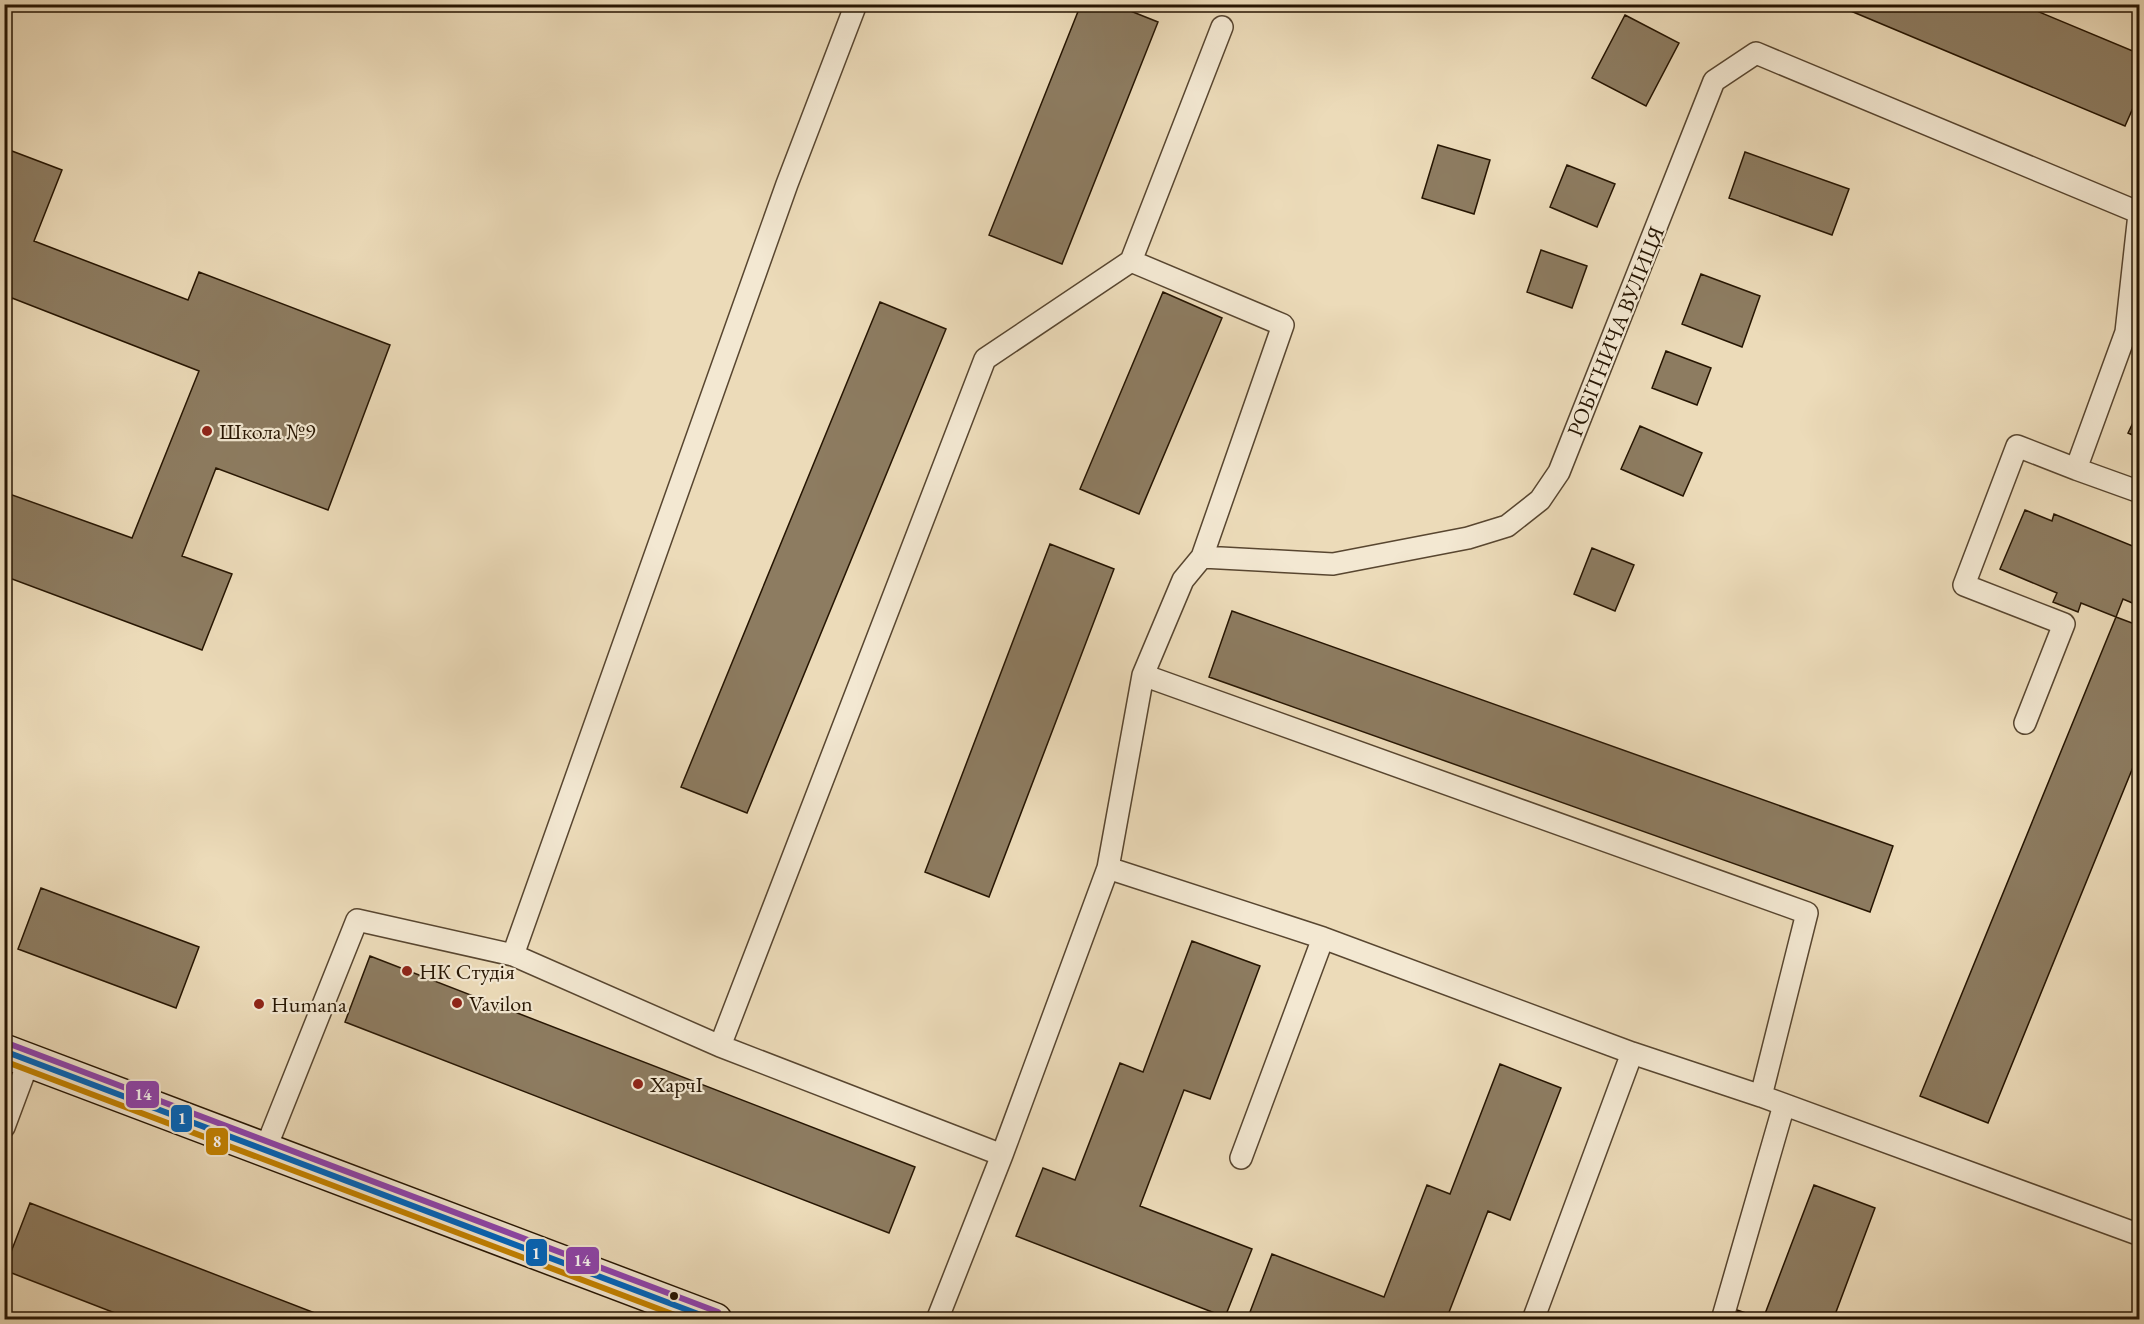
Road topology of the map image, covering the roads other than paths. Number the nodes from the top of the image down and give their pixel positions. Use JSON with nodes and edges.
{"nodes":[{"id":1,"x":856,"y":4,"type":"edge"},
{"id":2,"x":1222,"y":27,"type":"dead end"},
{"id":3,"x":2139,"y":214,"type":"edge"},
{"id":4,"x":1131,"y":261,"type":"junction"},
{"id":5,"x":2076,"y":469,"type":"junction"},
{"id":6,"x":2139,"y":492,"type":"edge"},
{"id":7,"x":1202,"y":557,"type":"junction"},
{"id":8,"x":1143,"y":675,"type":"junction"},
{"id":9,"x":2025,"y":723,"type":"dead end"},
{"id":10,"x":1108,"y":868,"type":"junction"},
{"id":11,"x":1323,"y":938,"type":"junction"},
{"id":12,"x":513,"y":955,"type":"junction"},
{"id":13,"x":720,"y":1046,"type":"junction"},
{"id":14,"x":1632,"y":1053,"type":"junction"},
{"id":15,"x":17,"y":1055,"type":"edge"},
{"id":16,"x":1761,"y":1096,"type":"junction"},
{"id":17,"x":1784,"y":1105,"type":"junction"},
{"id":18,"x":4,"y":1127,"type":"edge"},
{"id":19,"x":265,"y":1150,"type":"junction"},
{"id":20,"x":1002,"y":1155,"type":"junction"},
{"id":21,"x":1240,"y":1158,"type":"dead end"},
{"id":22,"x":2139,"y":1235,"type":"edge"},
{"id":23,"x":715,"y":1320,"type":"edge"},
{"id":24,"x":937,"y":1320,"type":"edge"},
{"id":25,"x":1533,"y":1320,"type":"edge"},
{"id":26,"x":1722,"y":1320,"type":"edge"}],
"edges":[{"from":1,"to":12,"type":"lane"},
{"from":2,"to":4,"type":"lane"},
{"from":3,"to":5,"type":"lane"},
{"from":3,"to":7,"type":"lane","name":"РОБІТНИЧА ВУЛИЦЯ"},
{"from":4,"to":7,"type":"lane"},
{"from":4,"to":13,"type":"lane"},
{"from":5,"to":6,"type":"lane"},
{"from":5,"to":9,"type":"lane"},
{"from":7,"to":8,"type":"lane"},
{"from":8,"to":10,"type":"lane"},
{"from":8,"to":16,"type":"lane"},
{"from":10,"to":11,"type":"lane"},
{"from":10,"to":20,"type":"lane"},
{"from":11,"to":14,"type":"lane"},
{"from":11,"to":21,"type":"lane"},
{"from":12,"to":13,"type":"lane"},
{"from":12,"to":19,"type":"lane"},
{"from":13,"to":20,"type":"lane"},
{"from":14,"to":16,"type":"lane"},
{"from":14,"to":25,"type":"lane"},
{"from":15,"to":18,"type":"lane"},
{"from":15,"to":19,"type":"street"},
{"from":16,"to":17,"type":"lane"},
{"from":17,"to":22,"type":"lane"},
{"from":17,"to":26,"type":"lane"},
{"from":19,"to":23,"type":"street"},
{"from":20,"to":24,"type":"lane"}]}
